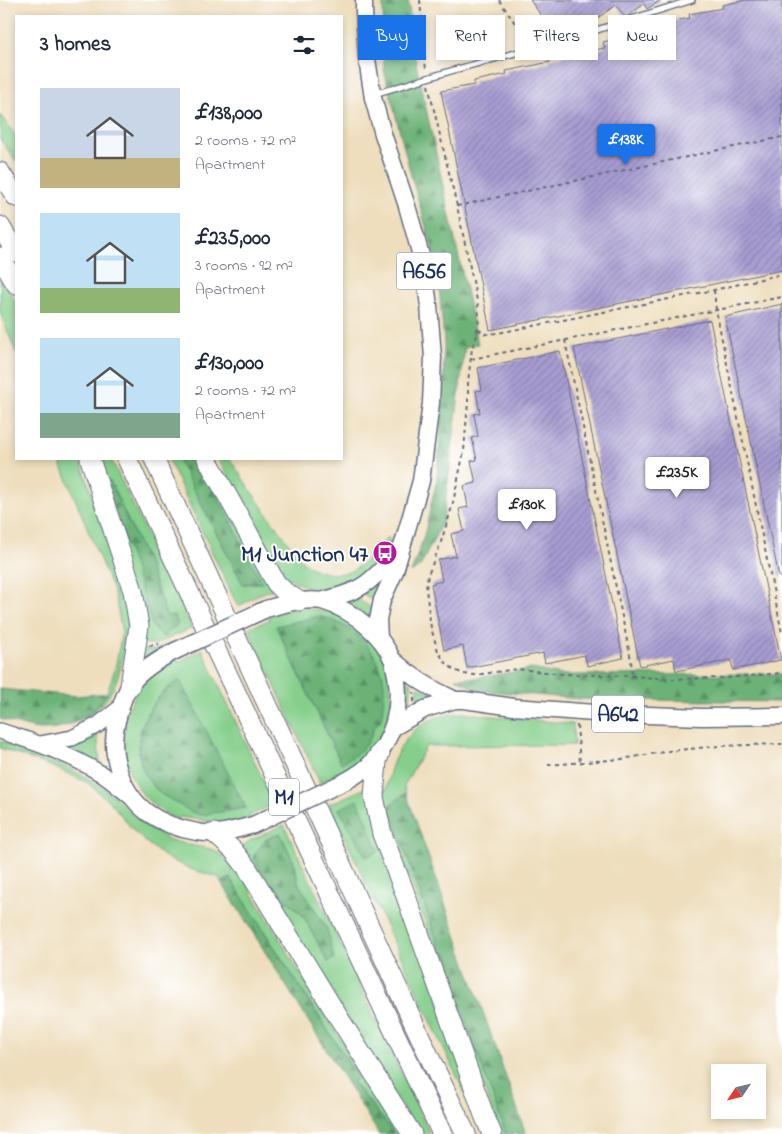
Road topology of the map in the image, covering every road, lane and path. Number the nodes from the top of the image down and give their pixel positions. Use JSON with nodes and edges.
{"nodes":[{"id":1,"x":364,"y":0,"type":"edge"},
{"id":2,"x":420,"y":0,"type":"edge"},
{"id":3,"x":500,"y":0,"type":"edge"},
{"id":4,"x":692,"y":0,"type":"edge"},
{"id":5,"x":515,"y":22,"type":"edge"},
{"id":6,"x":598,"y":30,"type":"edge"},
{"id":7,"x":515,"y":53,"type":"edge"},
{"id":8,"x":426,"y":78,"type":"junction"},
{"id":9,"x":373,"y":94,"type":"junction"},
{"id":10,"x":782,"y":137,"type":"edge"},
{"id":11,"x":0,"y":158,"type":"edge"},
{"id":12,"x":0,"y":172,"type":"edge"},
{"id":13,"x":15,"y":175,"type":"edge"},
{"id":14,"x":15,"y":195,"type":"edge"},
{"id":15,"x":457,"y":206,"type":"junction"},
{"id":16,"x":0,"y":226,"type":"edge"},
{"id":17,"x":15,"y":250,"type":"edge"},
{"id":18,"x":0,"y":257,"type":"edge"},
{"id":19,"x":782,"y":274,"type":"edge"},
{"id":20,"x":15,"y":282,"type":"edge"},
{"id":21,"x":714,"y":290,"type":"junction"},
{"id":22,"x":782,"y":297,"type":"edge"},
{"id":23,"x":716,"y":310,"type":"junction"},
{"id":24,"x":478,"y":329,"type":"junction"},
{"id":25,"x":565,"y":340,"type":"junction"},
{"id":26,"x":471,"y":359,"type":"junction"},
{"id":27,"x":90,"y":460,"type":"edge"},
{"id":28,"x":127,"y":460,"type":"edge"},
{"id":29,"x":154,"y":460,"type":"edge"},
{"id":30,"x":208,"y":460,"type":"edge"},
{"id":31,"x":402,"y":546,"type":"junction"},
{"id":32,"x":299,"y":601,"type":"junction"},
{"id":33,"x":321,"y":601,"type":"junction"},
{"id":34,"x":782,"y":633,"type":"edge"},
{"id":35,"x":379,"y":637,"type":"junction"},
{"id":36,"x":393,"y":660,"type":"junction"},
{"id":37,"x":782,"y":673,"type":"edge"},
{"id":38,"x":632,"y":676,"type":"junction"},
{"id":39,"x":418,"y":680,"type":"junction"},
{"id":40,"x":130,"y":686,"type":"junction"},
{"id":41,"x":455,"y":700,"type":"junction"},
{"id":42,"x":120,"y":708,"type":"junction"},
{"id":43,"x":575,"y":712,"type":"junction"},
{"id":44,"x":416,"y":713,"type":"junction"},
{"id":45,"x":782,"y":716,"type":"edge"},
{"id":46,"x":394,"y":727,"type":"junction"},
{"id":47,"x":0,"y":731,"type":"edge"},
{"id":48,"x":40,"y":744,"type":"junction"},
{"id":49,"x":782,"y":744,"type":"edge"},
{"id":50,"x":380,"y":753,"type":"junction"},
{"id":51,"x":580,"y":762,"type":"junction"},
{"id":52,"x":548,"y":766,"type":"dead end"},
{"id":53,"x":131,"y":797,"type":"junction"},
{"id":54,"x":214,"y":833,"type":"junction"},
{"id":55,"x":412,"y":1134,"type":"edge"},
{"id":56,"x":442,"y":1134,"type":"edge"},
{"id":57,"x":466,"y":1134,"type":"edge"},
{"id":58,"x":492,"y":1134,"type":"edge"}],
"edges":[{"from":1,"to":9,"type":"main road","number":"A656"},
{"from":2,"to":8,"type":"path"},
{"from":3,"to":5,"type":"path"},
{"from":4,"to":6,"type":"lane"},
{"from":7,"to":8,"type":"lane"},
{"from":8,"to":9,"type":"lane"},
{"from":8,"to":15,"type":"path"},
{"from":9,"to":31,"type":"main road","number":"A656"},
{"from":10,"to":15,"type":"path"},
{"from":11,"to":13,"type":"highway"},
{"from":12,"to":14,"type":"highway"},
{"from":15,"to":24,"type":"path"},
{"from":16,"to":17,"type":"highway"},
{"from":18,"to":20,"type":"highway"},
{"from":19,"to":21,"type":"path"},
{"from":21,"to":23,"type":"path"},
{"from":21,"to":24,"type":"path"},
{"from":22,"to":23,"type":"path"},
{"from":23,"to":25,"type":"path"},
{"from":23,"to":34,"type":"path"},
{"from":24,"to":26,"type":"path"},
{"from":25,"to":26,"type":"path"},
{"from":25,"to":38,"type":"path"},
{"from":26,"to":38,"type":"path"},
{"from":27,"to":40,"type":"highway"},
{"from":28,"to":56,"type":"highway","number":"M1"},
{"from":29,"to":57,"type":"highway","number":"M1"},
{"from":30,"to":32,"type":"highway"},
{"from":31,"to":33,"type":"main road","number":"A656"},
{"from":31,"to":35,"type":"main road","number":"A656"},
{"from":32,"to":33,"type":"main road"},
{"from":32,"to":40,"type":"main road","bridge":true},
{"from":33,"to":35,"type":"main road"},
{"from":35,"to":36,"type":"main road"},
{"from":36,"to":39,"type":"main road","number":"A642"},
{"from":36,"to":46,"type":"main road"},
{"from":37,"to":38,"type":"path"},
{"from":39,"to":41,"type":"main road","number":"A642"},
{"from":39,"to":44,"type":"path"},
{"from":40,"to":42,"type":"main road"},
{"from":41,"to":43,"type":"main road","number":"A642"},
{"from":41,"to":44,"type":"main road","number":"A642"},
{"from":42,"to":48,"type":"main road"},
{"from":42,"to":53,"type":"main road"},
{"from":43,"to":45,"type":"main road","number":"A642"},
{"from":43,"to":51,"type":"path"},
{"from":44,"to":46,"type":"main road","number":"A642"},
{"from":46,"to":50,"type":"main road"},
{"from":47,"to":48,"type":"main road"},
{"from":48,"to":53,"type":"main road"},
{"from":49,"to":51,"type":"path"},
{"from":50,"to":54,"type":"main road","bridge":true},
{"from":50,"to":58,"type":"highway"},
{"from":51,"to":52,"type":"path"},
{"from":53,"to":54,"type":"main road"},
{"from":54,"to":55,"type":"highway"}]}
